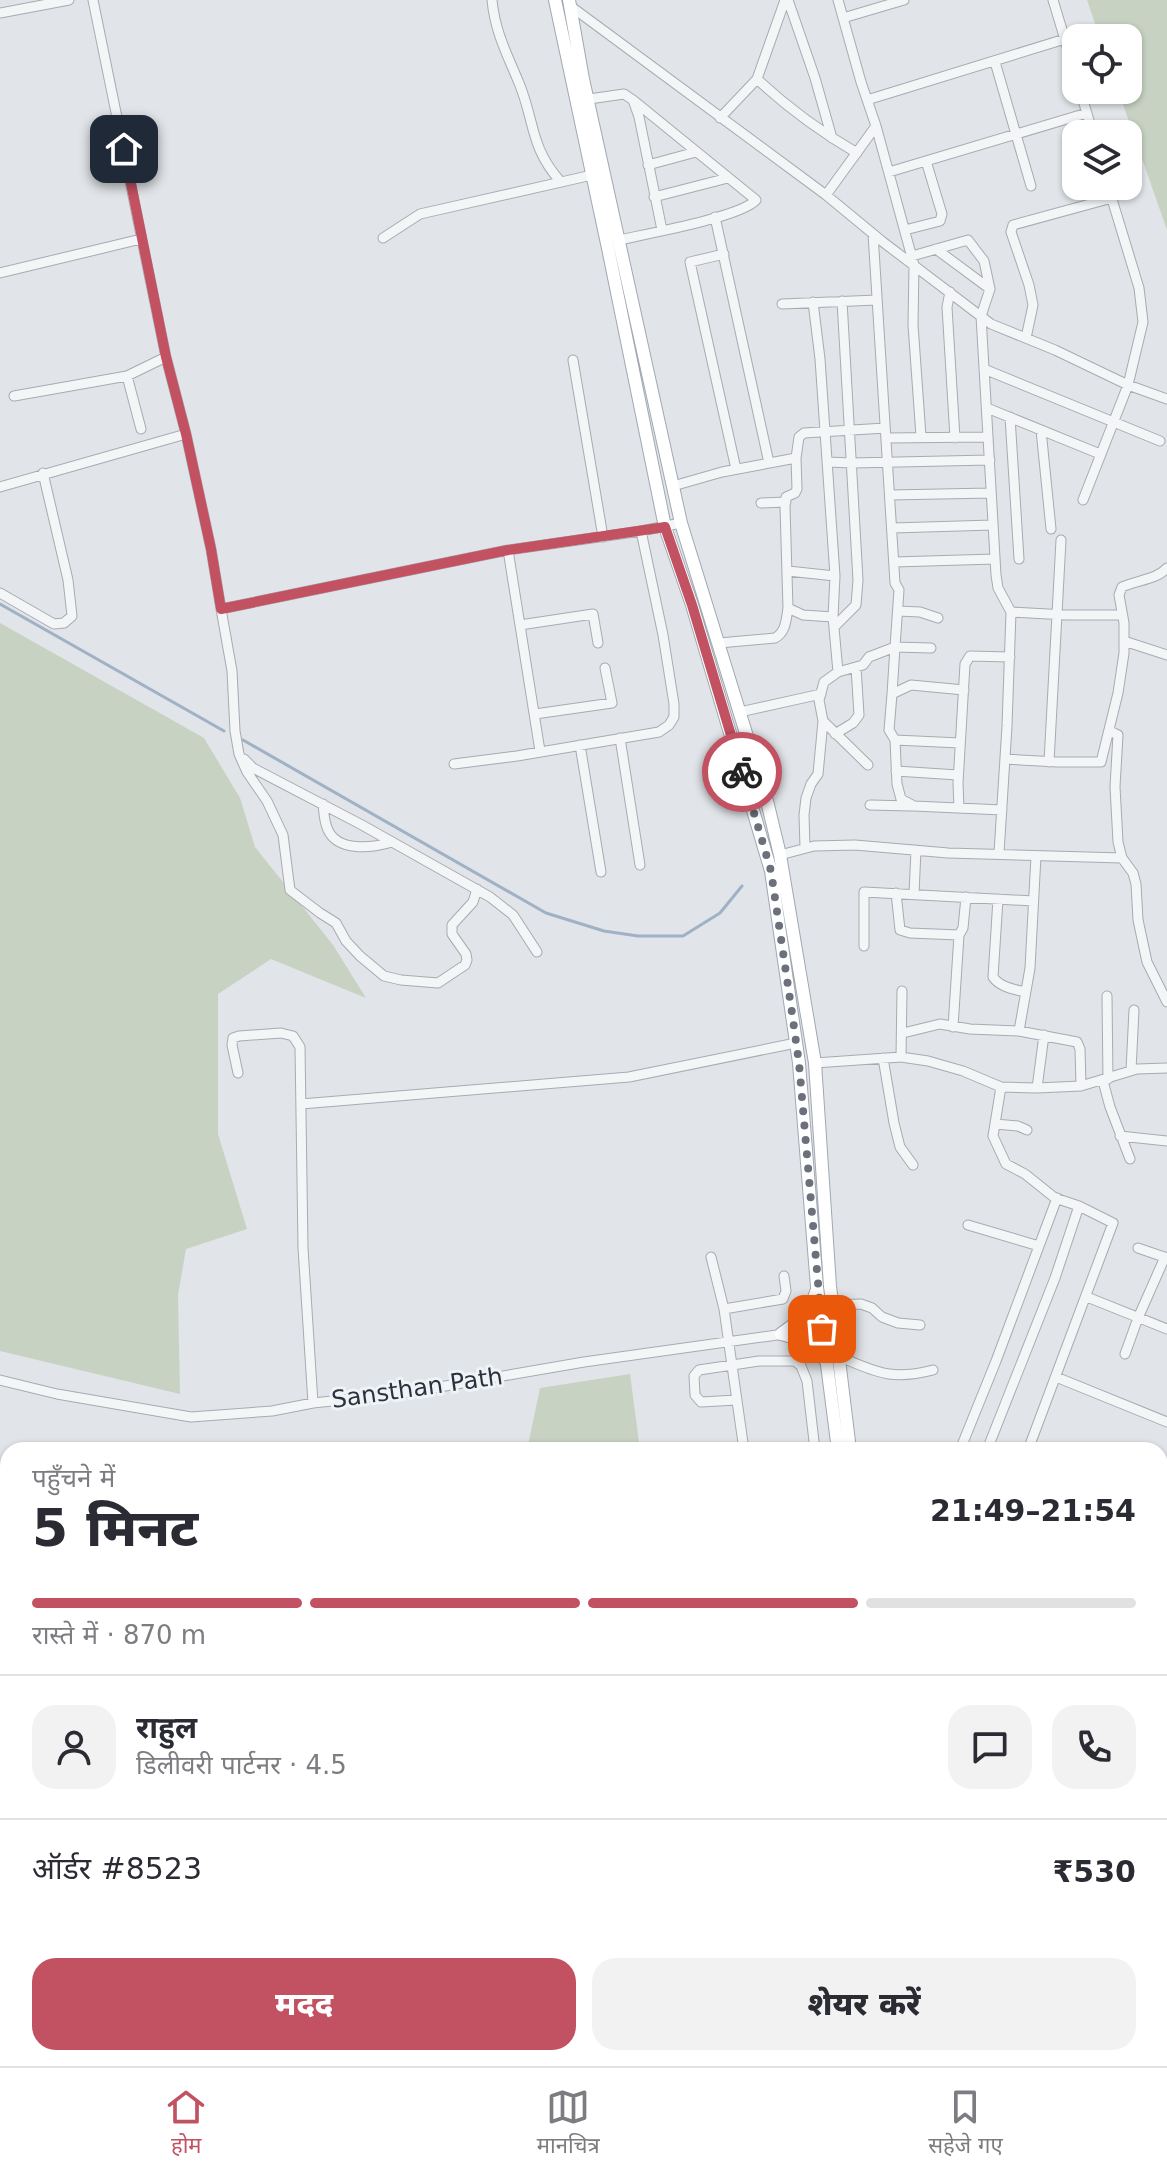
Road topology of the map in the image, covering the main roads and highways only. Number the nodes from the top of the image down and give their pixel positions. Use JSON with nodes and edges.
{"nodes":[{"id":1,"x":569,"y":3,"type":"edge"},
{"id":2,"x":556,"y":4,"type":"edge"},
{"id":3,"x":817,"y":1287,"type":"junction"},
{"id":4,"x":828,"y":1328,"type":"junction"},
{"id":5,"x":832,"y":1359,"type":"junction"},
{"id":6,"x":837,"y":1442,"type":"edge"},
{"id":7,"x":848,"y":1442,"type":"edge"}],
"edges":[{"from":1,"to":4,"type":"main road"},
{"from":2,"to":3,"type":"main road"},
{"from":3,"to":4,"type":"main road"},
{"from":3,"to":5,"type":"main road"},
{"from":4,"to":5,"type":"main road"},
{"from":5,"to":6,"type":"main road"},
{"from":5,"to":7,"type":"main road"}]}
